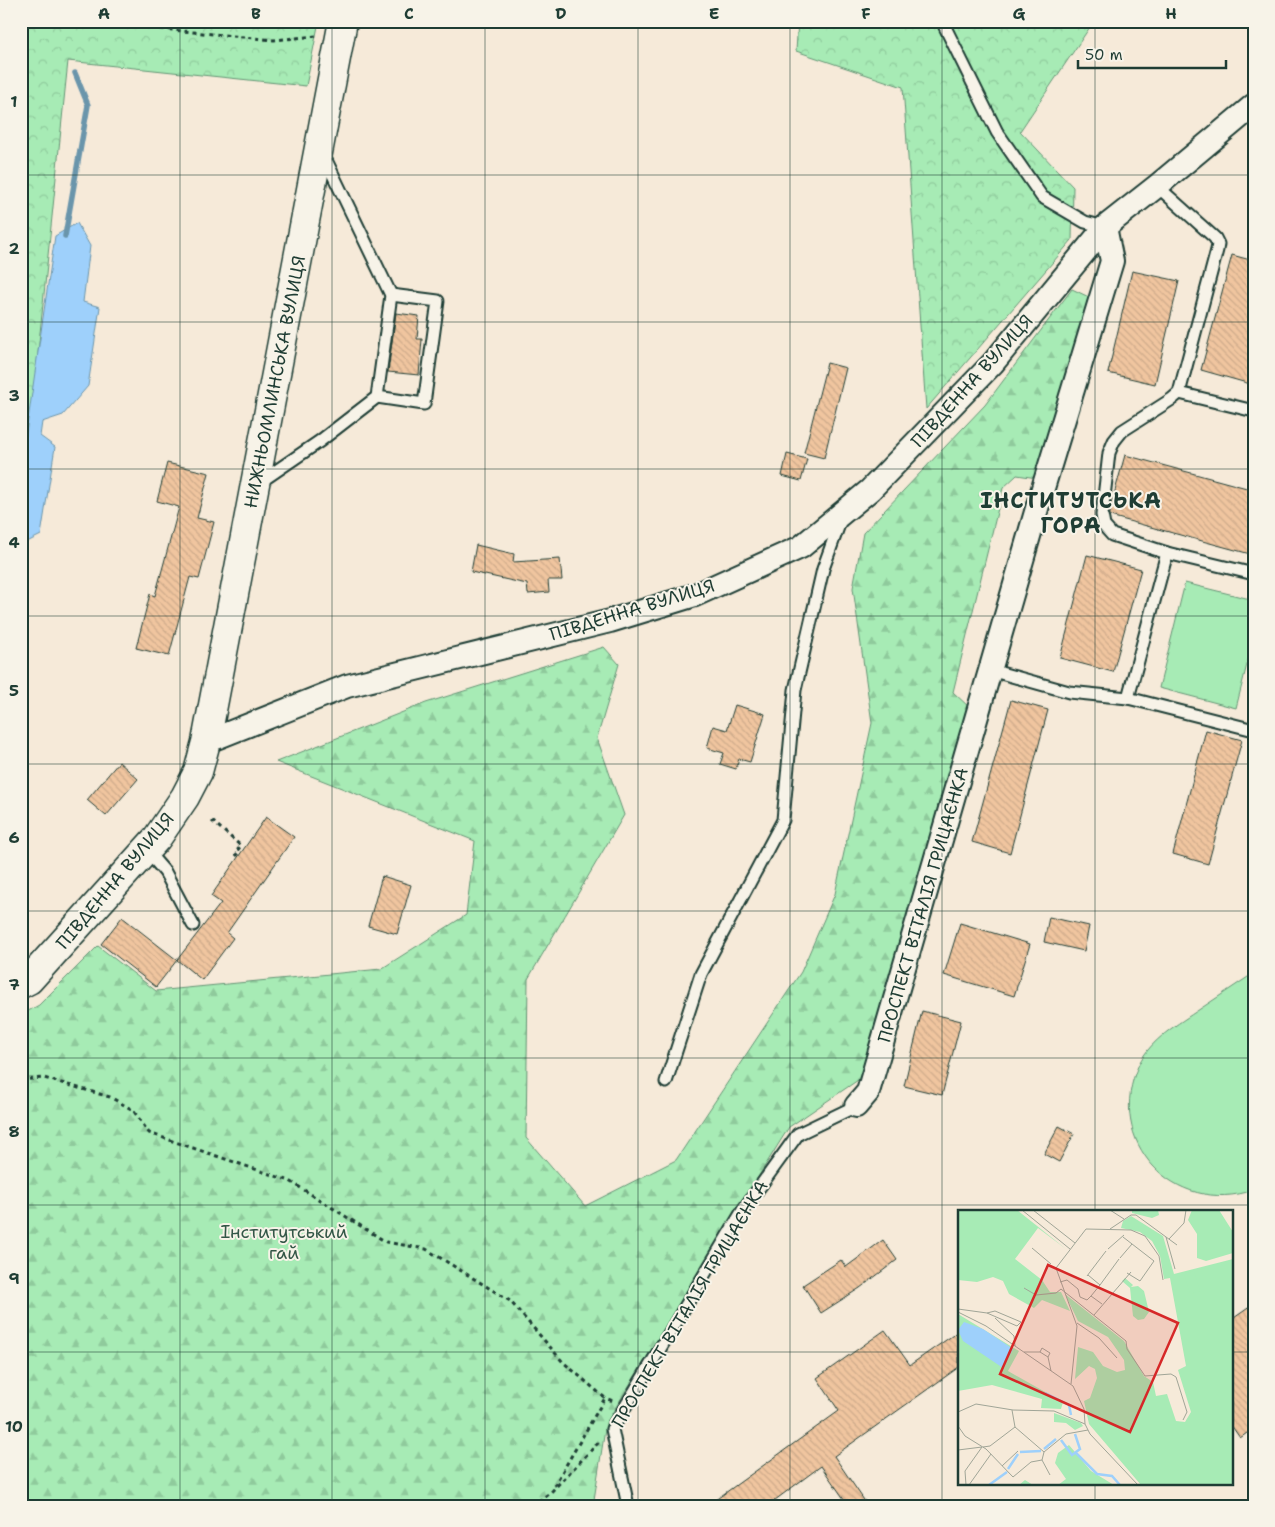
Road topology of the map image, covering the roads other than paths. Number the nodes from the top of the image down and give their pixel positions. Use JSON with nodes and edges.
{"nodes":[{"id":1,"x":942,"y":21,"type":"edge"},
{"id":2,"x":343,"y":25,"type":"edge"},
{"id":3,"x":1254,"y":105,"type":"edge"},
{"id":4,"x":319,"y":146,"type":"junction"},
{"id":5,"x":1157,"y":186,"type":"junction"},
{"id":6,"x":1105,"y":227,"type":"junction"},
{"id":7,"x":391,"y":295,"type":"junction"},
{"id":8,"x":1178,"y":393,"type":"junction"},
{"id":9,"x":377,"y":397,"type":"junction"},
{"id":10,"x":1254,"y":411,"type":"edge"},
{"id":11,"x":255,"y":485,"type":"junction"},
{"id":12,"x":844,"y":512,"type":"junction"},
{"id":13,"x":1167,"y":553,"type":"junction"},
{"id":14,"x":1254,"y":574,"type":"edge"},
{"id":15,"x":990,"y":670,"type":"junction"},
{"id":16,"x":1128,"y":698,"type":"junction"},
{"id":17,"x":1254,"y":730,"type":"edge"},
{"id":18,"x":206,"y":742,"type":"junction"},
{"id":19,"x":146,"y":850,"type":"junction"},
{"id":20,"x":193,"y":925,"type":"dead end"},
{"id":21,"x":21,"y":984,"type":"edge"},
{"id":22,"x":666,"y":1082,"type":"dead end"},
{"id":23,"x":856,"y":1106,"type":"joint"},
{"id":24,"x":628,"y":1506,"type":"edge"}],
"edges":[{"from":1,"to":6,"type":"lane"},
{"from":2,"to":4,"type":"main road","name":"НИЖНЬОМЛИНСЬКА ВУЛИЦЯ"},
{"from":3,"to":5,"type":"street","name":"ПІВДЕННА ВУЛИЦЯ"},
{"from":4,"to":7,"type":"lane"},
{"from":4,"to":11,"type":"main road","name":"НИЖНЬОМЛИНСЬКА ВУЛИЦЯ"},
{"from":5,"to":6,"type":"street","name":"ПІВДЕННА ВУЛИЦЯ"},
{"from":5,"to":8,"type":"lane"},
{"from":6,"to":12,"type":"street","name":"ПІВДЕННА ВУЛИЦЯ"},
{"from":6,"to":15,"type":"street","name":"ПРОСПЕКТ ВІТАЛІЯ ГРИЦАЄНКА"},
{"from":7,"to":9,"type":"lane"},
{"from":7,"to":9,"type":"lane"},
{"from":8,"to":10,"type":"lane"},
{"from":8,"to":13,"type":"lane"},
{"from":9,"to":11,"type":"lane"},
{"from":11,"to":18,"type":"main road","name":"НИЖНЬОМЛИНСЬКА ВУЛИЦЯ"},
{"from":12,"to":18,"type":"street","name":"ПІВДЕННА ВУЛИЦЯ"},
{"from":12,"to":22,"type":"lane"},
{"from":13,"to":14,"type":"lane"},
{"from":13,"to":16,"type":"lane"},
{"from":15,"to":16,"type":"lane"},
{"from":15,"to":23,"type":"street","name":"ПРОСПЕКТ ВІТАЛІЯ ГРИЦАЄНКА"},
{"from":16,"to":17,"type":"lane"},
{"from":18,"to":19,"type":"main road","name":"ПІВДЕННА ВУЛИЦЯ"},
{"from":19,"to":20,"type":"lane"},
{"from":19,"to":21,"type":"main road","name":"ПІВДЕННА ВУЛИЦЯ"},
{"from":23,"to":24,"type":"lane","name":"ПРОСПЕКТ ВІТАЛІЯ ГРИЦАЄНКА"}]}
